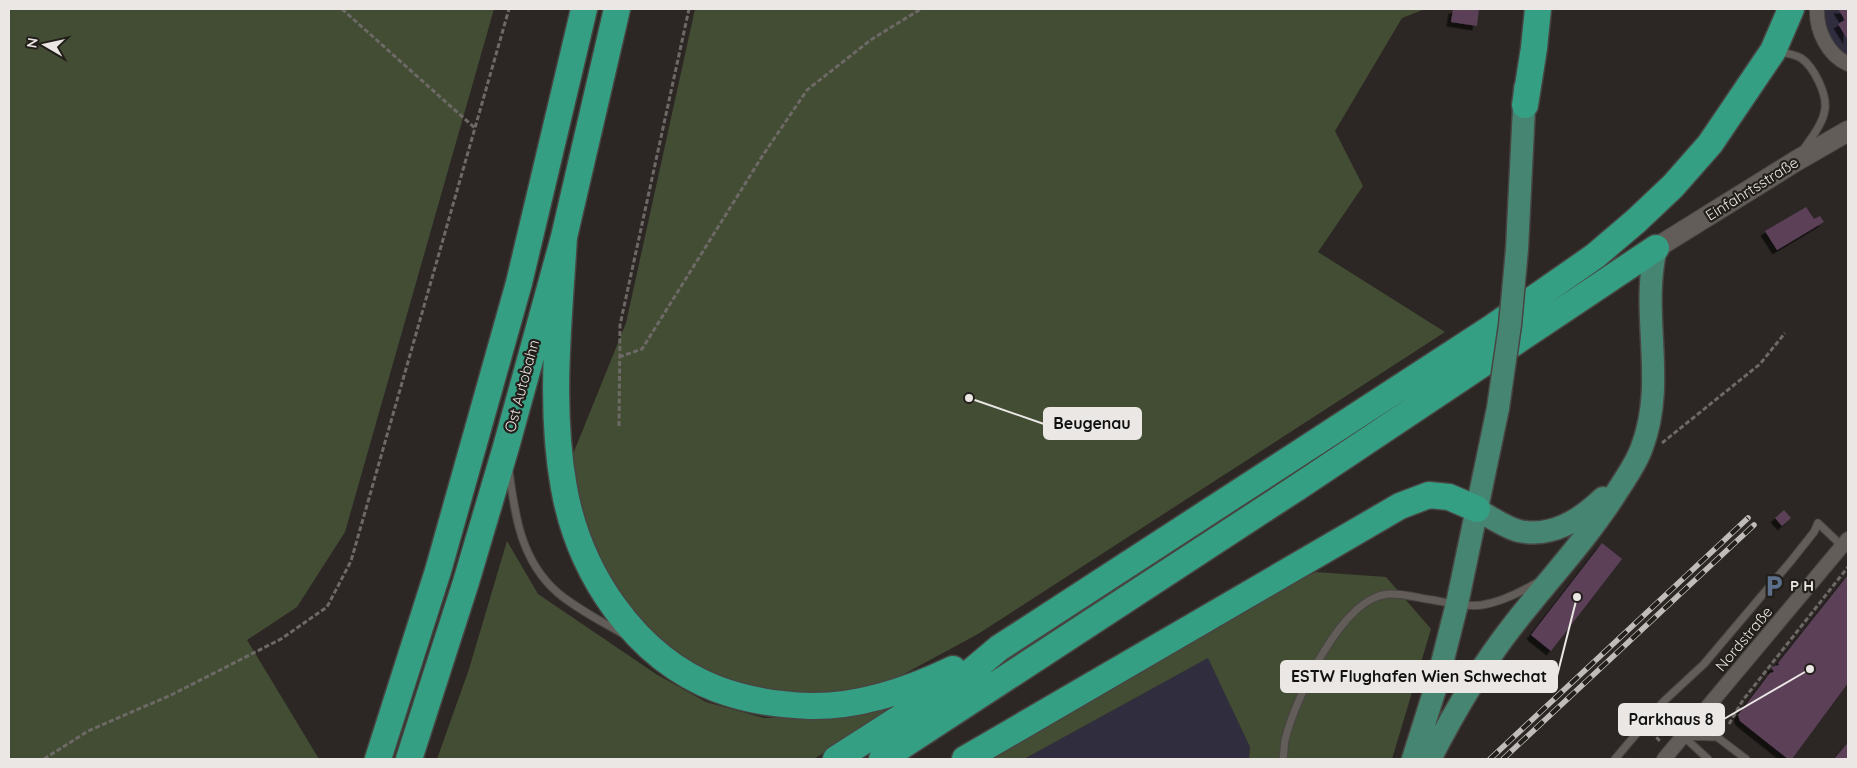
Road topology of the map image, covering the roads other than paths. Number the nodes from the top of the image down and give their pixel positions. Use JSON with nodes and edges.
{"nodes":[{"id":1,"x":584,"y":9,"type":"edge"},
{"id":2,"x":618,"y":9,"type":"edge"},
{"id":3,"x":1526,"y":9,"type":"edge"},
{"id":4,"x":1538,"y":9,"type":"edge"},
{"id":5,"x":1791,"y":9,"type":"edge"},
{"id":6,"x":1800,"y":9,"type":"edge"},
{"id":7,"x":1817,"y":9,"type":"edge"},
{"id":8,"x":1773,"y":51,"type":"junction"},
{"id":9,"x":1848,"y":64,"type":"edge"},
{"id":10,"x":1524,"y":105,"type":"junction"},
{"id":11,"x":1848,"y":131,"type":"edge"},
{"id":12,"x":1796,"y":161,"type":"junction"},
{"id":13,"x":564,"y":237,"type":"junction"},
{"id":14,"x":1656,"y":248,"type":"junction"},
{"id":15,"x":506,"y":446,"type":"junction"},
{"id":16,"x":1627,"y":476,"type":"junction"},
{"id":17,"x":1477,"y":509,"type":"junction"},
{"id":18,"x":1845,"y":542,"type":"edge"},
{"id":19,"x":1575,"y":551,"type":"junction"},
{"id":20,"x":1457,"y":604,"type":"junction"},
{"id":21,"x":999,"y":648,"type":"junction"},
{"id":22,"x":685,"y":673,"type":"junction"},
{"id":23,"x":1683,"y":736,"type":"junction"},
{"id":24,"x":1433,"y":752,"type":"edge"},
{"id":25,"x":378,"y":759,"type":"edge"},
{"id":26,"x":410,"y":759,"type":"edge"},
{"id":27,"x":836,"y":759,"type":"edge"},
{"id":28,"x":882,"y":759,"type":"edge"},
{"id":29,"x":965,"y":759,"type":"edge"},
{"id":30,"x":1283,"y":759,"type":"edge"},
{"id":31,"x":1413,"y":759,"type":"edge"},
{"id":32,"x":1614,"y":759,"type":"edge"},
{"id":33,"x":1664,"y":759,"type":"edge"},
{"id":34,"x":1708,"y":759,"type":"edge"},
{"id":35,"x":1746,"y":759,"type":"edge"}],
"edges":[{"from":1,"to":25,"type":"highway","name":"Ost Autobahn"},
{"from":2,"to":13,"type":"highway","name":"Ost Autobahn"},
{"from":3,"to":10,"type":"main road"},
{"from":4,"to":10,"type":"highway"},
{"from":5,"to":8,"type":"highway"},
{"from":6,"to":8,"type":"street"},
{"from":7,"to":9,"type":"street"},
{"from":8,"to":12,"type":"lane"},
{"from":8,"to":21,"type":"highway"},
{"from":10,"to":17,"type":"main road","bridge":true},
{"from":11,"to":12,"type":"street","name":"Einfahrtsstraße"},
{"from":12,"to":14,"type":"street","name":"Einfahrtsstraße"},
{"from":13,"to":15,"type":"highway","name":"Ost Autobahn"},
{"from":13,"to":22,"type":"highway"},
{"from":14,"to":16,"type":"main road"},
{"from":14,"to":28,"type":"highway"},
{"from":15,"to":22,"type":"lane"},
{"from":15,"to":26,"type":"highway","name":"Ost Autobahn"},
{"from":16,"to":17,"type":"main road"},
{"from":16,"to":19,"type":"main road"},
{"from":17,"to":20,"type":"main road"},
{"from":17,"to":29,"type":"highway"},
{"from":18,"to":23,"type":"street","name":"Nordstraße"},
{"from":18,"to":32,"type":"lane"},
{"from":19,"to":20,"type":"lane"},
{"from":19,"to":24,"type":"main road"},
{"from":20,"to":30,"type":"lane"},
{"from":20,"to":31,"type":"main road"},
{"from":21,"to":22,"type":"highway"},
{"from":21,"to":27,"type":"highway"},
{"from":23,"to":33,"type":"street","name":"Nordstraße"},
{"from":23,"to":34,"type":"lane"},
{"from":23,"to":35,"type":"lane"}]}
